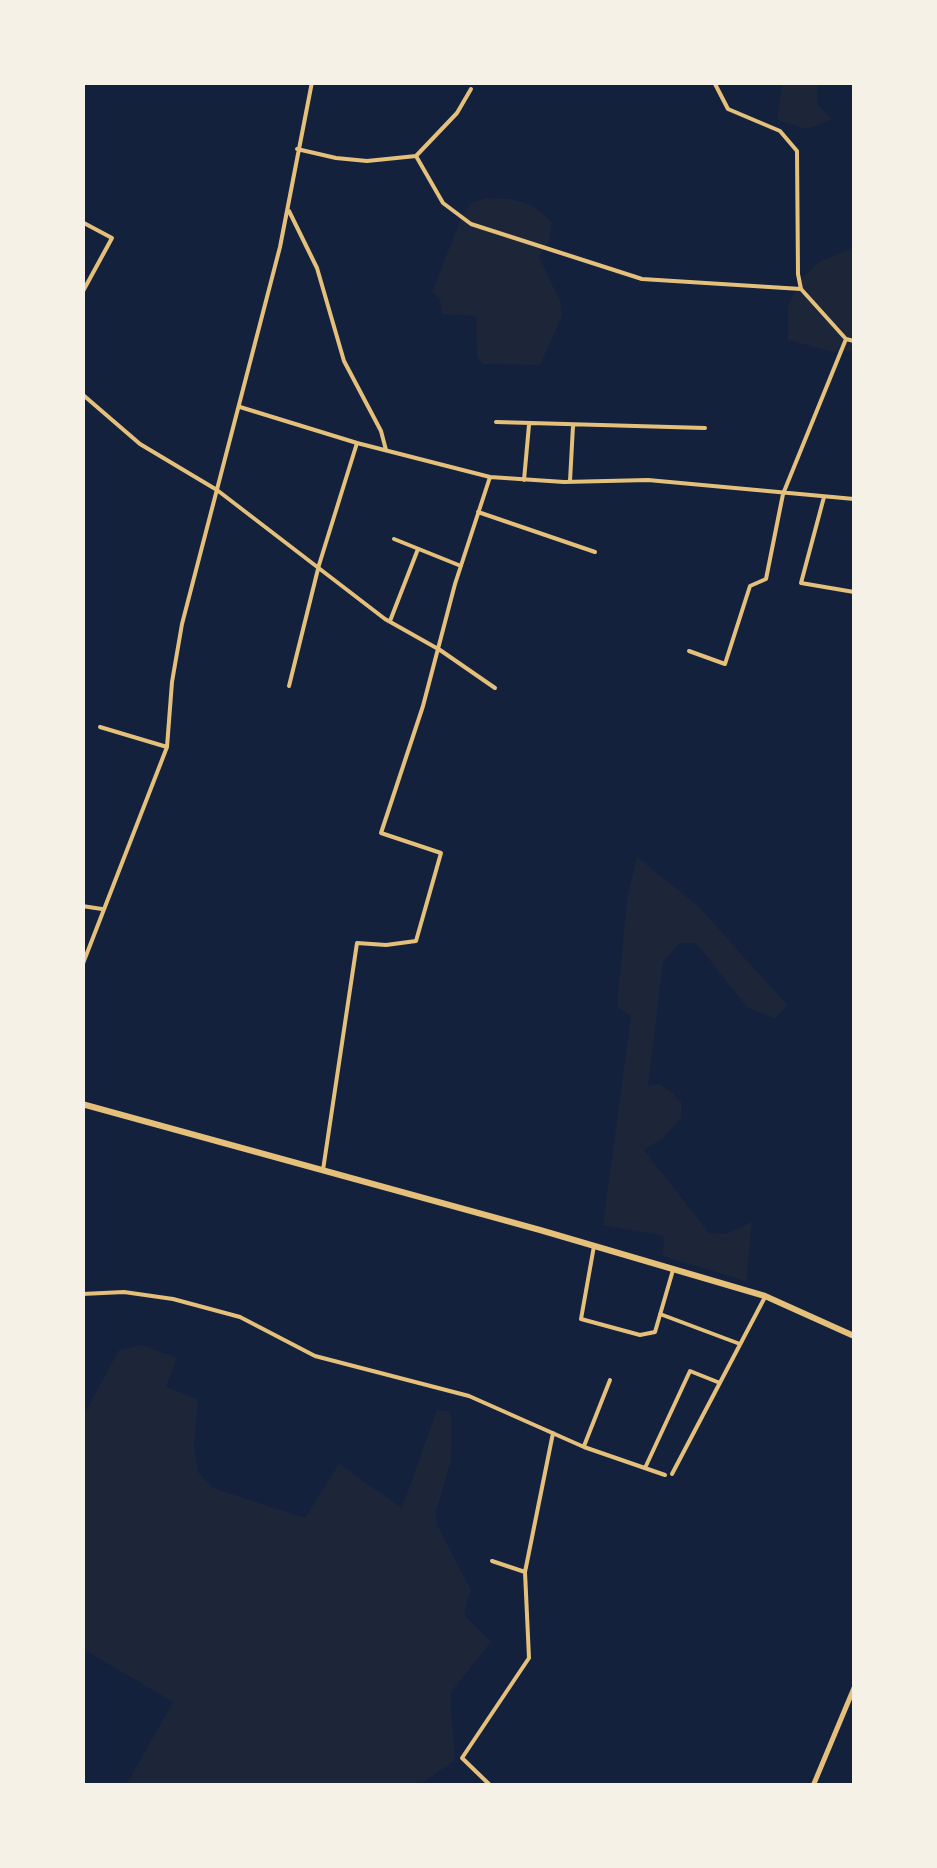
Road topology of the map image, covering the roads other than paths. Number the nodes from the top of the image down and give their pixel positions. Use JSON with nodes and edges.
{"nodes":[{"id":1,"x":312,"y":82,"type":"edge"},
{"id":2,"x":714,"y":82,"type":"edge"},
{"id":3,"x":472,"y":89,"type":"dead end"},
{"id":4,"x":297,"y":149,"type":"junction"},
{"id":5,"x":416,"y":156,"type":"junction"},
{"id":6,"x":82,"y":178,"type":"edge"},
{"id":7,"x":82,"y":186,"type":"edge"},
{"id":8,"x":287,"y":208,"type":"junction"},
{"id":9,"x":82,"y":222,"type":"edge"},
{"id":10,"x":801,"y":290,"type":"junction"},
{"id":11,"x":82,"y":293,"type":"edge"},
{"id":12,"x":846,"y":338,"type":"junction"},
{"id":13,"x":854,"y":340,"type":"edge"},
{"id":14,"x":82,"y":394,"type":"edge"},
{"id":15,"x":238,"y":406,"type":"junction"},
{"id":16,"x":496,"y":422,"type":"dead end"},
{"id":17,"x":529,"y":424,"type":"junction"},
{"id":18,"x":573,"y":426,"type":"junction"},
{"id":19,"x":705,"y":428,"type":"dead end"},
{"id":20,"x":357,"y":443,"type":"junction"},
{"id":21,"x":386,"y":450,"type":"junction"},
{"id":22,"x":490,"y":478,"type":"junction"},
{"id":23,"x":524,"y":480,"type":"junction"},
{"id":24,"x":570,"y":482,"type":"junction"},
{"id":25,"x":217,"y":490,"type":"junction"},
{"id":26,"x":783,"y":494,"type":"junction"},
{"id":27,"x":824,"y":497,"type":"junction"},
{"id":28,"x":854,"y":500,"type":"edge"},
{"id":29,"x":478,"y":512,"type":"junction"},
{"id":30,"x":394,"y":539,"type":"dead end"},
{"id":31,"x":418,"y":549,"type":"junction"},
{"id":32,"x":594,"y":552,"type":"dead end"},
{"id":33,"x":319,"y":566,"type":"junction"},
{"id":34,"x":461,"y":566,"type":"junction"},
{"id":35,"x":854,"y":592,"type":"edge"},
{"id":36,"x":390,"y":622,"type":"junction"},
{"id":37,"x":440,"y":650,"type":"junction"},
{"id":38,"x":689,"y":651,"type":"dead end"},
{"id":39,"x":288,"y":686,"type":"dead end"},
{"id":40,"x":495,"y":688,"type":"dead end"},
{"id":41,"x":100,"y":727,"type":"dead end"},
{"id":42,"x":167,"y":747,"type":"junction"},
{"id":43,"x":82,"y":906,"type":"edge"},
{"id":44,"x":102,"y":909,"type":"junction"},
{"id":45,"x":86,"y":943,"type":"edge"},
{"id":46,"x":82,"y":966,"type":"edge"},
{"id":47,"x":82,"y":1104,"type":"edge"},
{"id":48,"x":323,"y":1170,"type":"junction"},
{"id":49,"x":594,"y":1246,"type":"junction"},
{"id":50,"x":672,"y":1270,"type":"junction"},
{"id":51,"x":82,"y":1294,"type":"edge"},
{"id":52,"x":765,"y":1296,"type":"junction"},
{"id":53,"x":660,"y":1314,"type":"junction"},
{"id":54,"x":854,"y":1336,"type":"edge"},
{"id":55,"x":741,"y":1344,"type":"junction"},
{"id":56,"x":610,"y":1380,"type":"dead end"},
{"id":57,"x":720,"y":1383,"type":"junction"},
{"id":58,"x":553,"y":1434,"type":"junction"},
{"id":59,"x":584,"y":1447,"type":"junction"},
{"id":60,"x":645,"y":1469,"type":"junction"},
{"id":61,"x":492,"y":1561,"type":"dead end"},
{"id":62,"x":525,"y":1572,"type":"junction"},
{"id":63,"x":854,"y":1688,"type":"edge"},
{"id":64,"x":491,"y":1786,"type":"edge"},
{"id":65,"x":812,"y":1786,"type":"edge"}],
"edges":[{"from":1,"to":4,"type":"street"},
{"from":2,"to":10,"type":"street"},
{"from":3,"to":5,"type":"street"},
{"from":4,"to":5,"type":"street"},
{"from":4,"to":8,"type":"street"},
{"from":5,"to":10,"type":"street"},
{"from":6,"to":7,"type":"street"},
{"from":8,"to":15,"type":"street"},
{"from":8,"to":21,"type":"street"},
{"from":9,"to":11,"type":"street"},
{"from":10,"to":12,"type":"street"},
{"from":12,"to":13,"type":"street"},
{"from":12,"to":26,"type":"street"},
{"from":14,"to":25,"type":"street"},
{"from":15,"to":20,"type":"street"},
{"from":15,"to":25,"type":"street"},
{"from":16,"to":17,"type":"street"},
{"from":17,"to":18,"type":"street"},
{"from":17,"to":23,"type":"street"},
{"from":18,"to":19,"type":"street"},
{"from":18,"to":24,"type":"street"},
{"from":20,"to":21,"type":"street"},
{"from":20,"to":33,"type":"street"},
{"from":21,"to":22,"type":"street"},
{"from":22,"to":23,"type":"street"},
{"from":22,"to":29,"type":"street"},
{"from":23,"to":24,"type":"street"},
{"from":24,"to":26,"type":"street"},
{"from":25,"to":33,"type":"street"},
{"from":25,"to":42,"type":"street"},
{"from":26,"to":27,"type":"street"},
{"from":26,"to":38,"type":"street"},
{"from":27,"to":28,"type":"street"},
{"from":27,"to":35,"type":"street"},
{"from":29,"to":32,"type":"street"},
{"from":29,"to":34,"type":"street"},
{"from":30,"to":31,"type":"street"},
{"from":31,"to":34,"type":"street"},
{"from":31,"to":36,"type":"street"},
{"from":33,"to":36,"type":"street"},
{"from":33,"to":39,"type":"street"},
{"from":34,"to":37,"type":"street"},
{"from":36,"to":37,"type":"street"},
{"from":37,"to":40,"type":"street"},
{"from":37,"to":48,"type":"street"},
{"from":41,"to":42,"type":"street"},
{"from":42,"to":44,"type":"street"},
{"from":43,"to":44,"type":"street"},
{"from":44,"to":45,"type":"street"},
{"from":45,"to":46,"type":"street"},
{"from":47,"to":48,"type":"main road"},
{"from":48,"to":49,"type":"main road"},
{"from":49,"to":50,"type":"main road"},
{"from":49,"to":53,"type":"street"},
{"from":50,"to":52,"type":"main road"},
{"from":50,"to":53,"type":"street"},
{"from":51,"to":58,"type":"street"},
{"from":52,"to":54,"type":"main road"},
{"from":52,"to":55,"type":"street"},
{"from":53,"to":55,"type":"street"},
{"from":55,"to":57,"type":"street"},
{"from":56,"to":59,"type":"street"},
{"from":57,"to":60,"type":"street"},
{"from":57,"to":60,"type":"street"},
{"from":58,"to":59,"type":"street"},
{"from":58,"to":62,"type":"street"},
{"from":59,"to":60,"type":"street"},
{"from":61,"to":62,"type":"street"},
{"from":62,"to":64,"type":"street"},
{"from":63,"to":65,"type":"street"}]}
